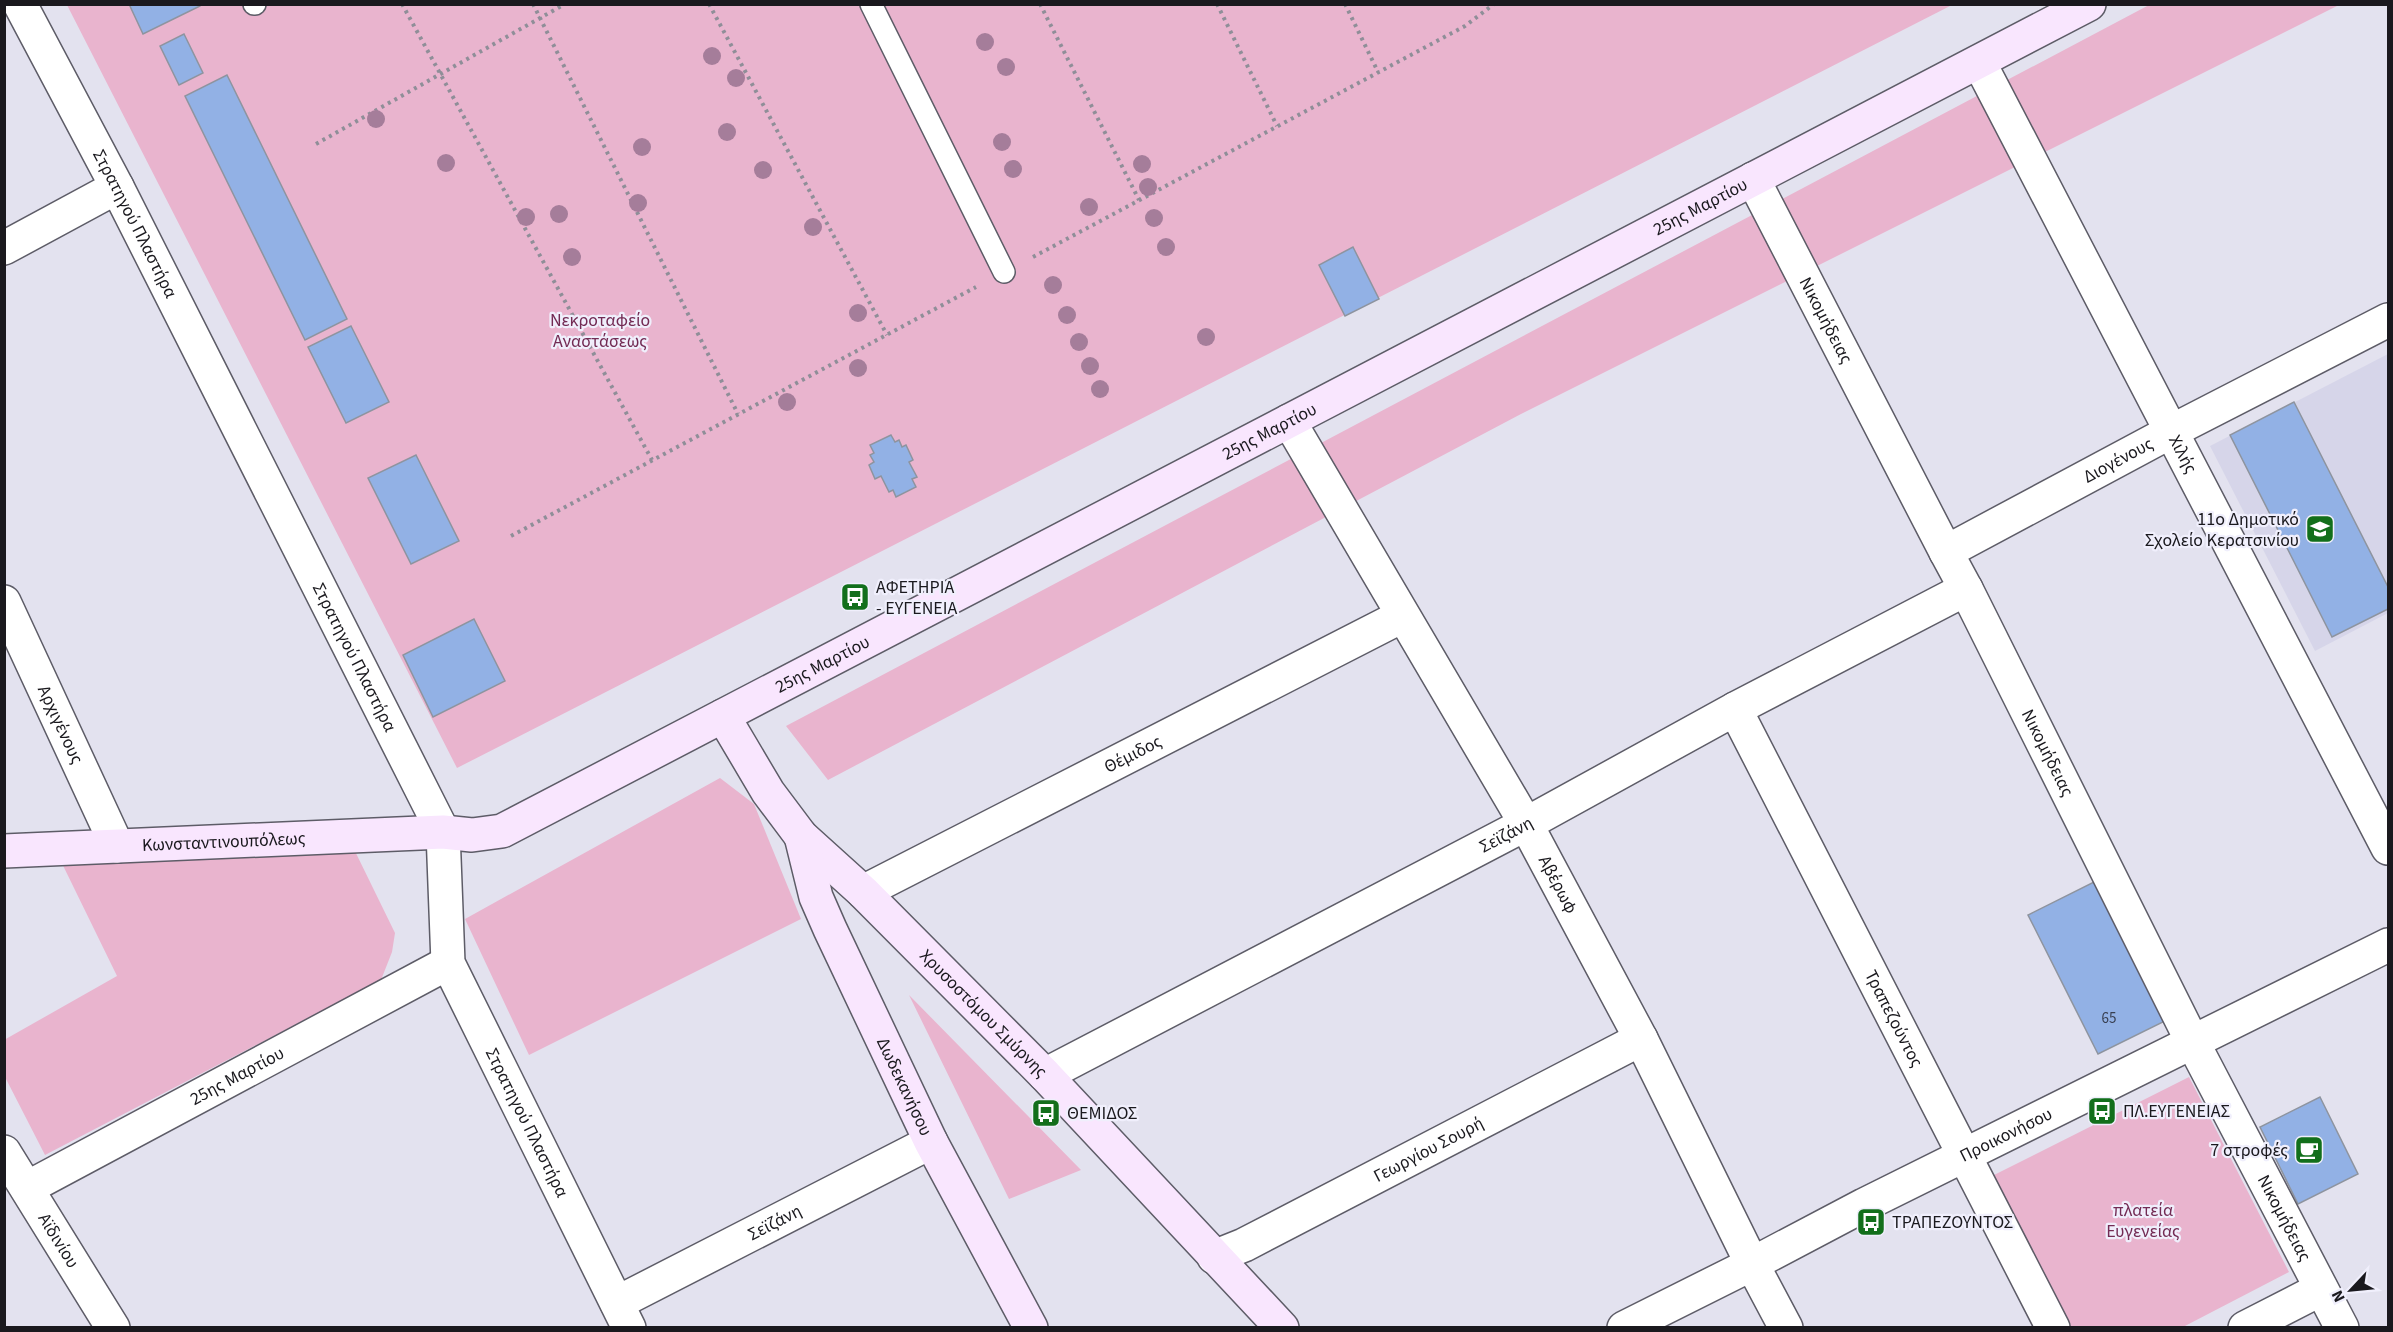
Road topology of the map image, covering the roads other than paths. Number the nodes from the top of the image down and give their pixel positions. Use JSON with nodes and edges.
{"nodes":[{"id":1,"x":20,"y":4,"type":"edge"},
{"id":2,"x":872,"y":4,"type":"edge"},
{"id":3,"x":2089,"y":4,"type":"edge"},
{"id":4,"x":1979,"y":62,"type":"junction"},
{"id":5,"x":1753,"y":179,"type":"junction"},
{"id":6,"x":117,"y":187,"type":"junction"},
{"id":7,"x":4,"y":248,"type":"edge"},
{"id":8,"x":1004,"y":272,"type":"dead end"},
{"id":9,"x":2388,"y":320,"type":"edge"},
{"id":10,"x":1289,"y":421,"type":"junction"},
{"id":11,"x":2172,"y":431,"type":"junction"},
{"id":12,"x":1946,"y":552,"type":"junction"},
{"id":13,"x":1966,"y":589,"type":"junction"},
{"id":14,"x":4,"y":602,"type":"edge"},
{"id":15,"x":1402,"y":616,"type":"junction"},
{"id":16,"x":1735,"y":709,"type":"junction"},
{"id":17,"x":723,"y":716,"type":"junction"},
{"id":18,"x":1526,"y":824,"type":"junction"},
{"id":19,"x":443,"y":832,"type":"junction"},
{"id":20,"x":801,"y":836,"type":"junction"},
{"id":21,"x":117,"y":846,"type":"junction"},
{"id":22,"x":2388,"y":848,"type":"edge"},
{"id":23,"x":4,"y":851,"type":"edge"},
{"id":24,"x":863,"y":892,"type":"junction"},
{"id":25,"x":2388,"y":945,"type":"edge"},
{"id":26,"x":448,"y":963,"type":"junction"},
{"id":27,"x":1641,"y":1039,"type":"junction"},
{"id":28,"x":2193,"y":1043,"type":"junction"},
{"id":29,"x":1045,"y":1075,"type":"junction"},
{"id":30,"x":931,"y":1142,"type":"junction"},
{"id":31,"x":4,"y":1152,"type":"edge"},
{"id":32,"x":1964,"y":1155,"type":"junction"},
{"id":33,"x":27,"y":1188,"type":"junction"},
{"id":34,"x":1214,"y":1257,"type":"junction"},
{"id":35,"x":1752,"y":1264,"type":"junction"},
{"id":36,"x":2321,"y":1289,"type":"junction"},
{"id":37,"x":623,"y":1315,"type":"edge"},
{"id":38,"x":113,"y":1328,"type":"edge"},
{"id":39,"x":1031,"y":1328,"type":"edge"},
{"id":40,"x":1282,"y":1328,"type":"edge"},
{"id":41,"x":1624,"y":1328,"type":"edge"},
{"id":42,"x":1786,"y":1328,"type":"edge"},
{"id":43,"x":2054,"y":1328,"type":"edge"},
{"id":44,"x":2245,"y":1328,"type":"edge"},
{"id":45,"x":2342,"y":1328,"type":"edge"}],
"edges":[{"from":1,"to":6,"type":"street","name":"Στρατηγού Πλαστήρα"},
{"from":2,"to":8,"type":"lane"},
{"from":3,"to":4,"type":"street","name":"25ης Μαρτίου"},
{"from":4,"to":5,"type":"street","name":"25ης Μαρτίου"},
{"from":4,"to":11,"type":"street","name":"Χιλής"},
{"from":5,"to":10,"type":"street","name":"25ης Μαρτίου"},
{"from":5,"to":12,"type":"street","name":"Νικομήδειας"},
{"from":6,"to":7,"type":"street"},
{"from":6,"to":19,"type":"street","name":"Στρατηγού Πλαστήρα"},
{"from":9,"to":11,"type":"street","name":"Διογένους"},
{"from":10,"to":15,"type":"street","name":"Αβέρωφ"},
{"from":10,"to":17,"type":"street","name":"25ης Μαρτίου"},
{"from":11,"to":12,"type":"street","name":"Διογένους"},
{"from":11,"to":22,"type":"street","name":"Χιλής"},
{"from":12,"to":13,"type":"street","name":"Νικομήδειας"},
{"from":13,"to":16,"type":"street","name":"Σεϊζάνη"},
{"from":13,"to":28,"type":"street","name":"Νικομήδειας"},
{"from":14,"to":21,"type":"street","name":"Αρχιγένους"},
{"from":15,"to":18,"type":"street","name":"Αβέρωφ"},
{"from":15,"to":24,"type":"street","name":"Θέμιδος"},
{"from":16,"to":18,"type":"street","name":"Σεϊζάνη"},
{"from":16,"to":32,"type":"street","name":"Τραπεζούντος"},
{"from":17,"to":19,"type":"street","name":"25ης Μαρτίου"},
{"from":17,"to":20,"type":"street","name":"Χρυσοστόμου Σμύρνης"},
{"from":18,"to":27,"type":"street","name":"Αβέρωφ"},
{"from":18,"to":29,"type":"street","name":"Σεϊζάνη"},
{"from":19,"to":21,"type":"street","name":"Κωνσταντινουπόλεως"},
{"from":19,"to":26,"type":"street","name":"Στρατηγού Πλαστήρα"},
{"from":20,"to":24,"type":"street","name":"Χρυσοστόμου Σμύρνης"},
{"from":20,"to":30,"type":"street","name":"Δωδεκανήσου"},
{"from":21,"to":23,"type":"street","name":"Κωνσταντινουπόλεως"},
{"from":24,"to":29,"type":"street","name":"Χρυσοστόμου Σμύρνης"},
{"from":25,"to":28,"type":"street","name":"Προικονήσου"},
{"from":26,"to":33,"type":"street","name":"25ης Μαρτίου"},
{"from":26,"to":37,"type":"street","name":"Στρατηγού Πλαστήρα"},
{"from":27,"to":34,"type":"street","name":"Γεωργίου Σουρή"},
{"from":27,"to":35,"type":"street","name":"Αβέρωφ"},
{"from":28,"to":32,"type":"street","name":"Προικονήσου"},
{"from":28,"to":36,"type":"street","name":"Νικομήδειας"},
{"from":29,"to":34,"type":"street","name":"Χρυσοστόμου Σμύρνης"},
{"from":30,"to":37,"type":"street","name":"Σεϊζάνη"},
{"from":30,"to":39,"type":"street","name":"Δωδεκανήσου"},
{"from":31,"to":33,"type":"street","name":"Αϊδινίου"},
{"from":32,"to":35,"type":"street","name":"Προικονήσου"},
{"from":32,"to":43,"type":"street","name":"Τραπεζούντος"},
{"from":33,"to":38,"type":"street","name":"Αϊδινίου"},
{"from":34,"to":40,"type":"street","name":"Χρυσοστόμου Σμύρνης"},
{"from":35,"to":41,"type":"street","name":"Προικονήσου"},
{"from":35,"to":42,"type":"street","name":"Αβέρωφ"},
{"from":36,"to":44,"type":"street"},
{"from":36,"to":45,"type":"street","name":"Νικομήδειας"}]}
